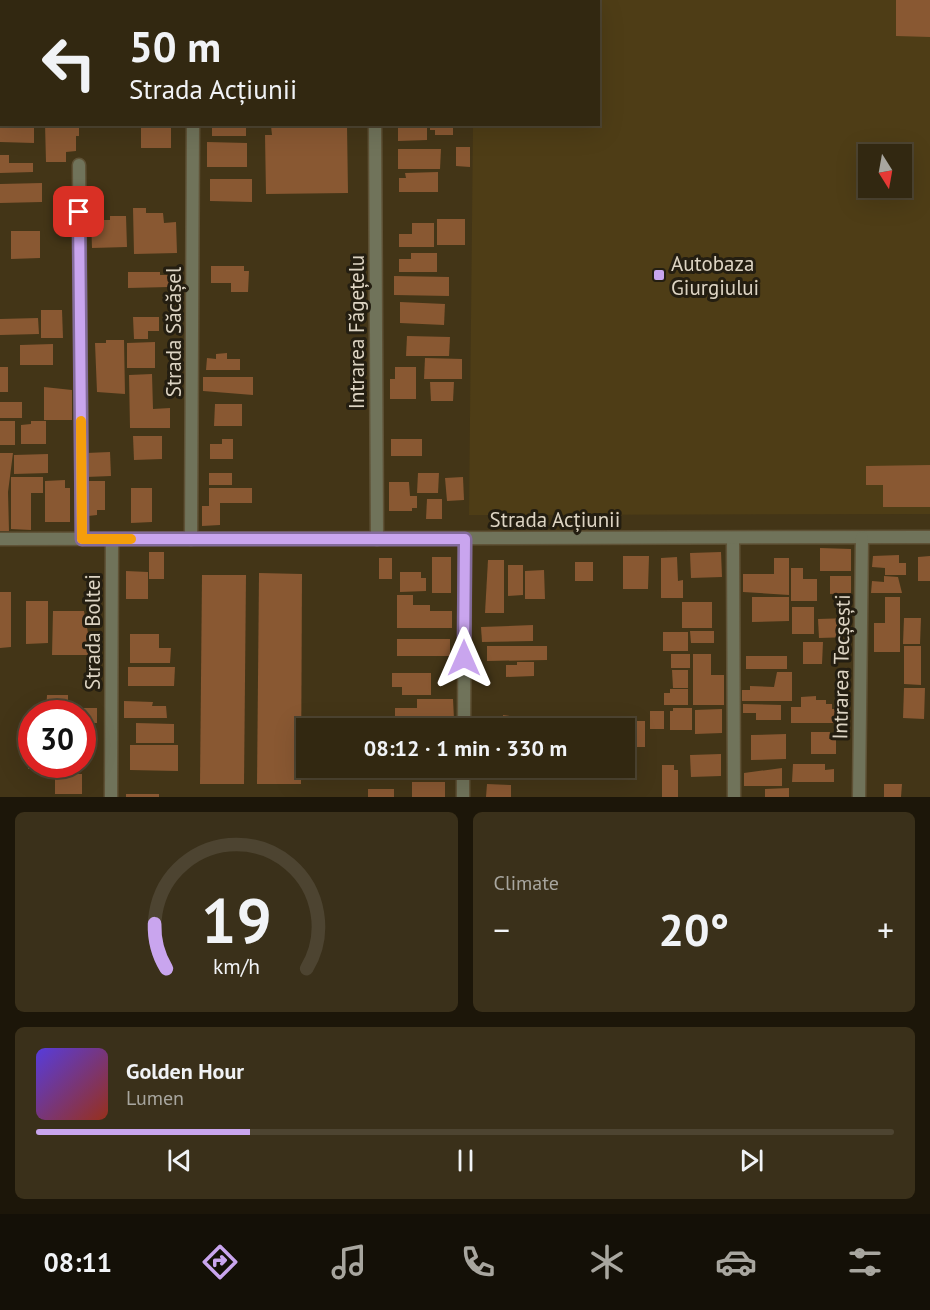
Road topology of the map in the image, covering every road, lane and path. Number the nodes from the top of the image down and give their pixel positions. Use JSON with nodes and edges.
{"nodes":[{"id":1,"x":193,"y":126,"type":"edge"},
{"id":2,"x":375,"y":126,"type":"edge"},
{"id":3,"x":78,"y":165,"type":"dead end"},
{"id":4,"x":930,"y":537,"type":"edge"},
{"id":5,"x":733,"y":538,"type":"junction"},
{"id":6,"x":862,"y":538,"type":"junction"},
{"id":7,"x":0,"y":539,"type":"edge"},
{"id":8,"x":82,"y":539,"type":"junction"},
{"id":9,"x":112,"y":539,"type":"junction"},
{"id":10,"x":191,"y":539,"type":"junction"},
{"id":11,"x":377,"y":539,"type":"junction"},
{"id":12,"x":465,"y":539,"type":"junction"},
{"id":13,"x":464,"y":718,"type":"edge"},
{"id":14,"x":463,"y":778,"type":"edge"},
{"id":15,"x":111,"y":797,"type":"edge"},
{"id":16,"x":463,"y":797,"type":"edge"},
{"id":17,"x":734,"y":797,"type":"edge"},
{"id":18,"x":859,"y":797,"type":"edge"}],
"edges":[{"from":1,"to":10,"type":"street","name":"Strada Săcășel"},
{"from":2,"to":11,"type":"street","name":"Intrarea Făgețelu"},
{"from":3,"to":8,"type":"street"},
{"from":4,"to":6,"type":"street","name":"Strada Acțiunii"},
{"from":5,"to":6,"type":"street","name":"Strada Acțiunii"},
{"from":5,"to":12,"type":"street","name":"Strada Acțiunii"},
{"from":5,"to":17,"type":"street"},
{"from":6,"to":18,"type":"street","name":"Intrarea Tecșești"},
{"from":7,"to":8,"type":"street","name":"Strada Acțiunii"},
{"from":8,"to":9,"type":"street","name":"Strada Acțiunii"},
{"from":9,"to":10,"type":"street","name":"Strada Acțiunii"},
{"from":9,"to":15,"type":"street","name":"Strada Boltei"},
{"from":10,"to":11,"type":"street","name":"Strada Acțiunii"},
{"from":11,"to":12,"type":"street","name":"Strada Acțiunii"},
{"from":12,"to":13,"type":"street"},
{"from":14,"to":16,"type":"street"}]}
